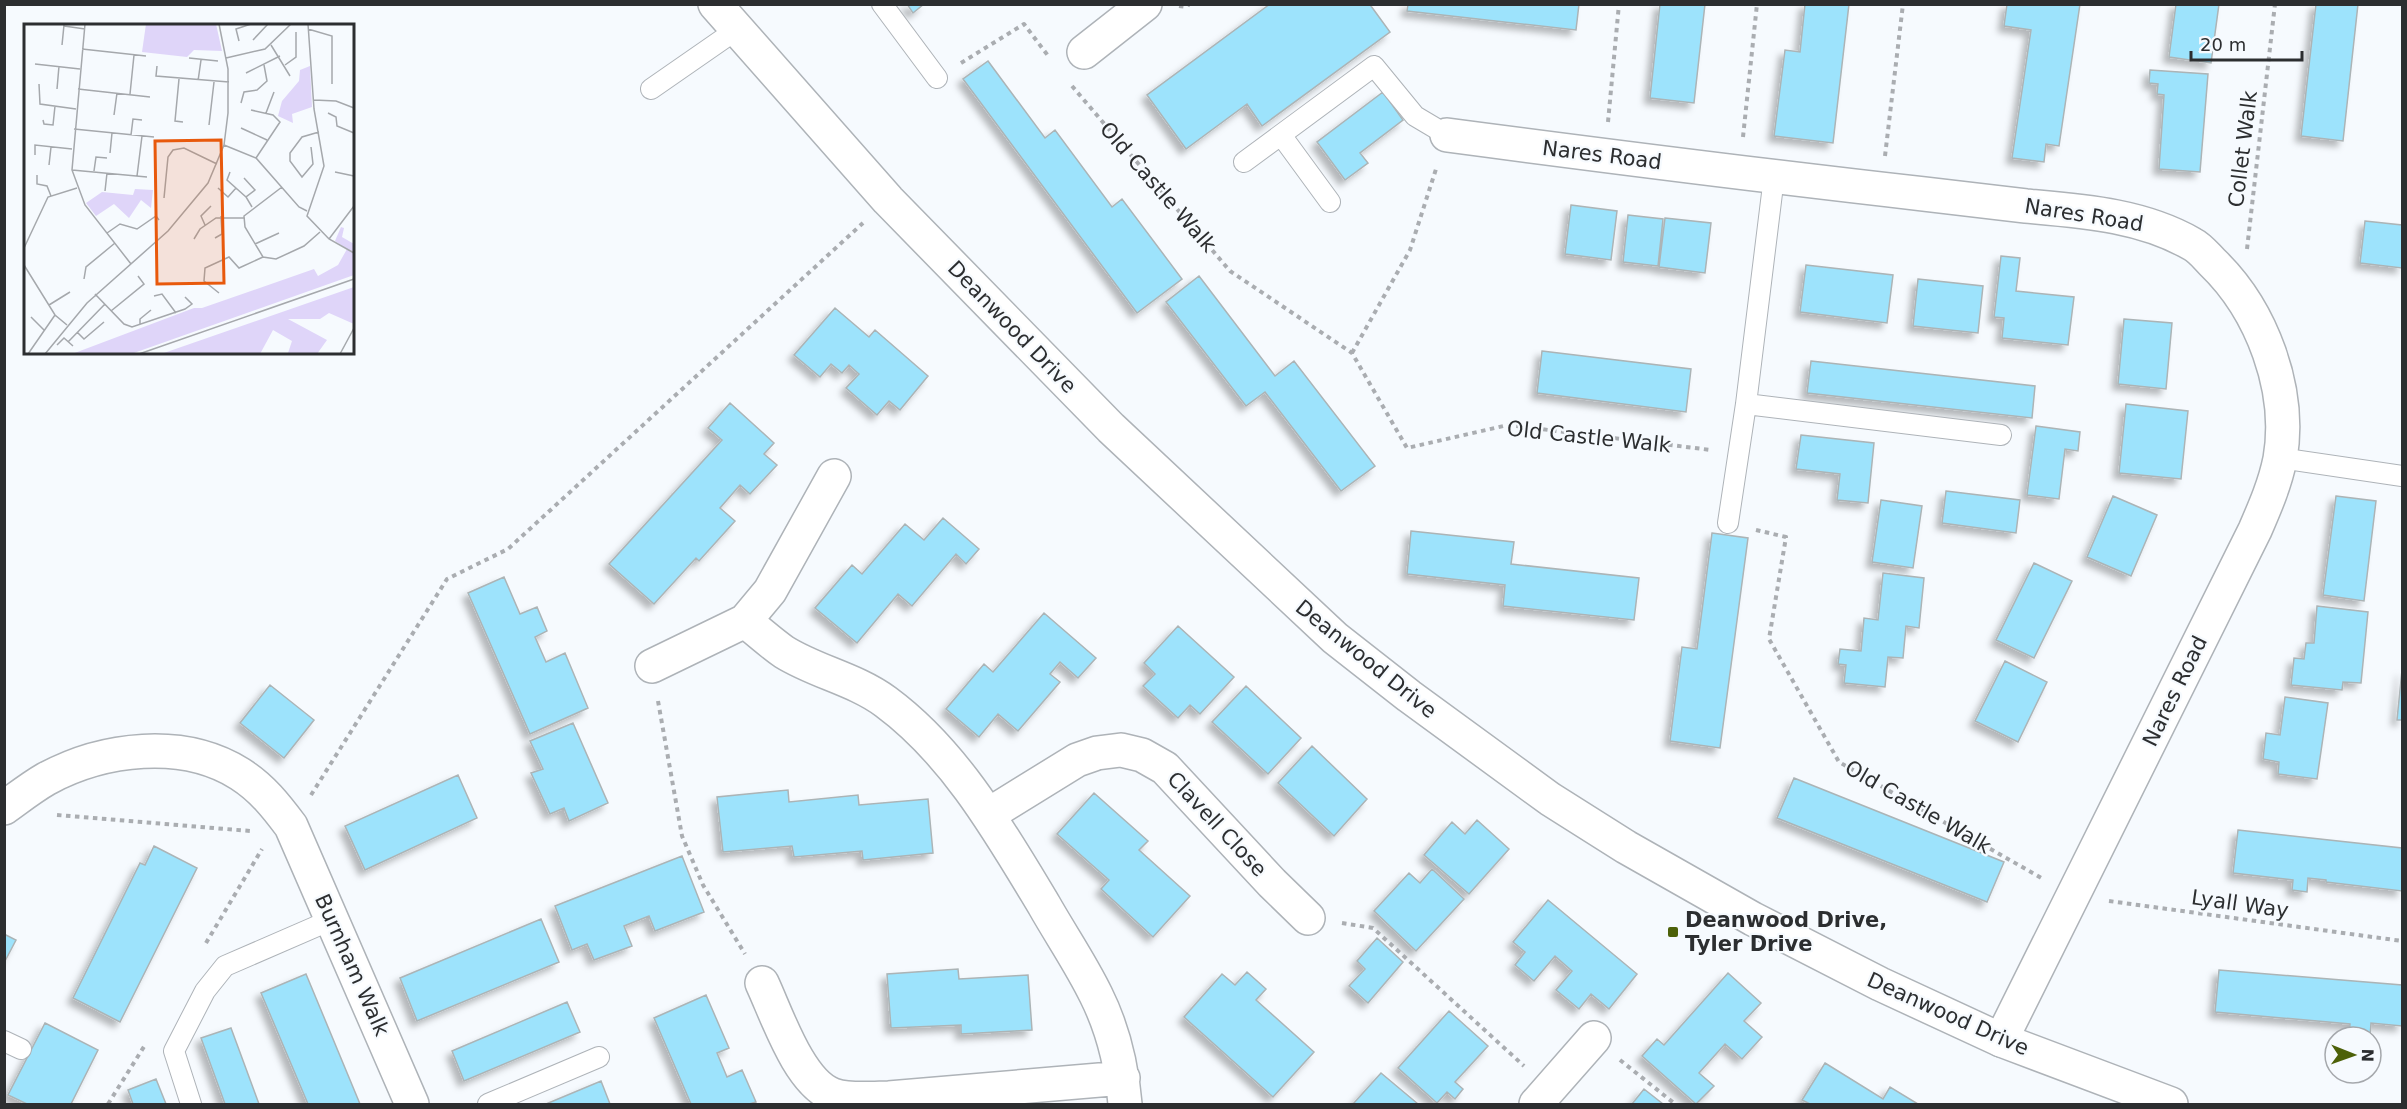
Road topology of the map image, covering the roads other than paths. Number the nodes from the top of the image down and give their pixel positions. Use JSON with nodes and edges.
{"nodes":[{"id":1,"x":715,"y":4,"type":"edge"},
{"id":2,"x":882,"y":4,"type":"edge"},
{"id":3,"x":1145,"y":4,"type":"edge"},
{"id":4,"x":736,"y":30,"type":"junction"},
{"id":5,"x":1071,"y":61,"type":"road end"},
{"id":6,"x":937,"y":78,"type":"road end"},
{"id":7,"x":651,"y":89,"type":"dead end"},
{"id":8,"x":1281,"y":135,"type":"junction"},
{"id":9,"x":1448,"y":135,"type":"joint"},
{"id":10,"x":1244,"y":162,"type":"dead end"},
{"id":11,"x":1774,"y":177,"type":"junction"},
{"id":12,"x":1330,"y":202,"type":"dead end"},
{"id":13,"x":1746,"y":404,"type":"junction"},
{"id":14,"x":2001,"y":435,"type":"dead end"},
{"id":15,"x":2280,"y":458,"type":"junction"},
{"id":16,"x":834,"y":476,"type":"dead end"},
{"id":17,"x":2403,"y":476,"type":"edge"},
{"id":18,"x":1728,"y":523,"type":"road end"},
{"id":19,"x":745,"y":621,"type":"junction"},
{"id":20,"x":652,"y":666,"type":"road end"},
{"id":21,"x":4,"y":808,"type":"edge"},
{"id":22,"x":988,"y":815,"type":"junction"},
{"id":23,"x":1308,"y":918,"type":"road end"},
{"id":24,"x":331,"y":920,"type":"junction"},
{"id":25,"x":762,"y":983,"type":"road end"},
{"id":26,"x":1594,"y":1038,"type":"road end"},
{"id":27,"x":2001,"y":1040,"type":"junction"},
{"id":28,"x":600,"y":1057,"type":"dead end"},
{"id":29,"x":1124,"y":1091,"type":"edge"},
{"id":30,"x":1542,"y":1096,"type":"edge"},
{"id":31,"x":190,"y":1104,"type":"edge"},
{"id":32,"x":412,"y":1104,"type":"edge"},
{"id":33,"x":488,"y":1104,"type":"edge"},
{"id":34,"x":2171,"y":1104,"type":"edge"}],
"edges":[{"from":1,"to":4,"type":"street","name":"Deanwood Drive"},
{"from":2,"to":6,"type":"lane"},
{"from":3,"to":5,"type":"street"},
{"from":4,"to":7,"type":"lane"},
{"from":4,"to":27,"type":"street","name":"Deanwood Drive"},
{"from":8,"to":9,"type":"lane"},
{"from":8,"to":10,"type":"lane"},
{"from":8,"to":12,"type":"lane"},
{"from":9,"to":11,"type":"street","name":"Nares Road"},
{"from":11,"to":13,"type":"lane"},
{"from":11,"to":15,"type":"street","name":"Nares Road"},
{"from":13,"to":14,"type":"lane"},
{"from":13,"to":18,"type":"lane"},
{"from":15,"to":17,"type":"lane"},
{"from":15,"to":27,"type":"street","name":"Nares Road"},
{"from":16,"to":19,"type":"street"},
{"from":19,"to":20,"type":"street"},
{"from":19,"to":22,"type":"street"},
{"from":21,"to":24,"type":"street","name":"Burnham Walk"},
{"from":22,"to":23,"type":"street","name":"Clavell Close"},
{"from":22,"to":29,"type":"street"},
{"from":24,"to":31,"type":"lane"},
{"from":24,"to":32,"type":"street","name":"Burnham Walk"},
{"from":25,"to":29,"type":"street"},
{"from":26,"to":30,"type":"street"},
{"from":27,"to":34,"type":"street","name":"Deanwood Drive"},
{"from":28,"to":33,"type":"lane"}]}
